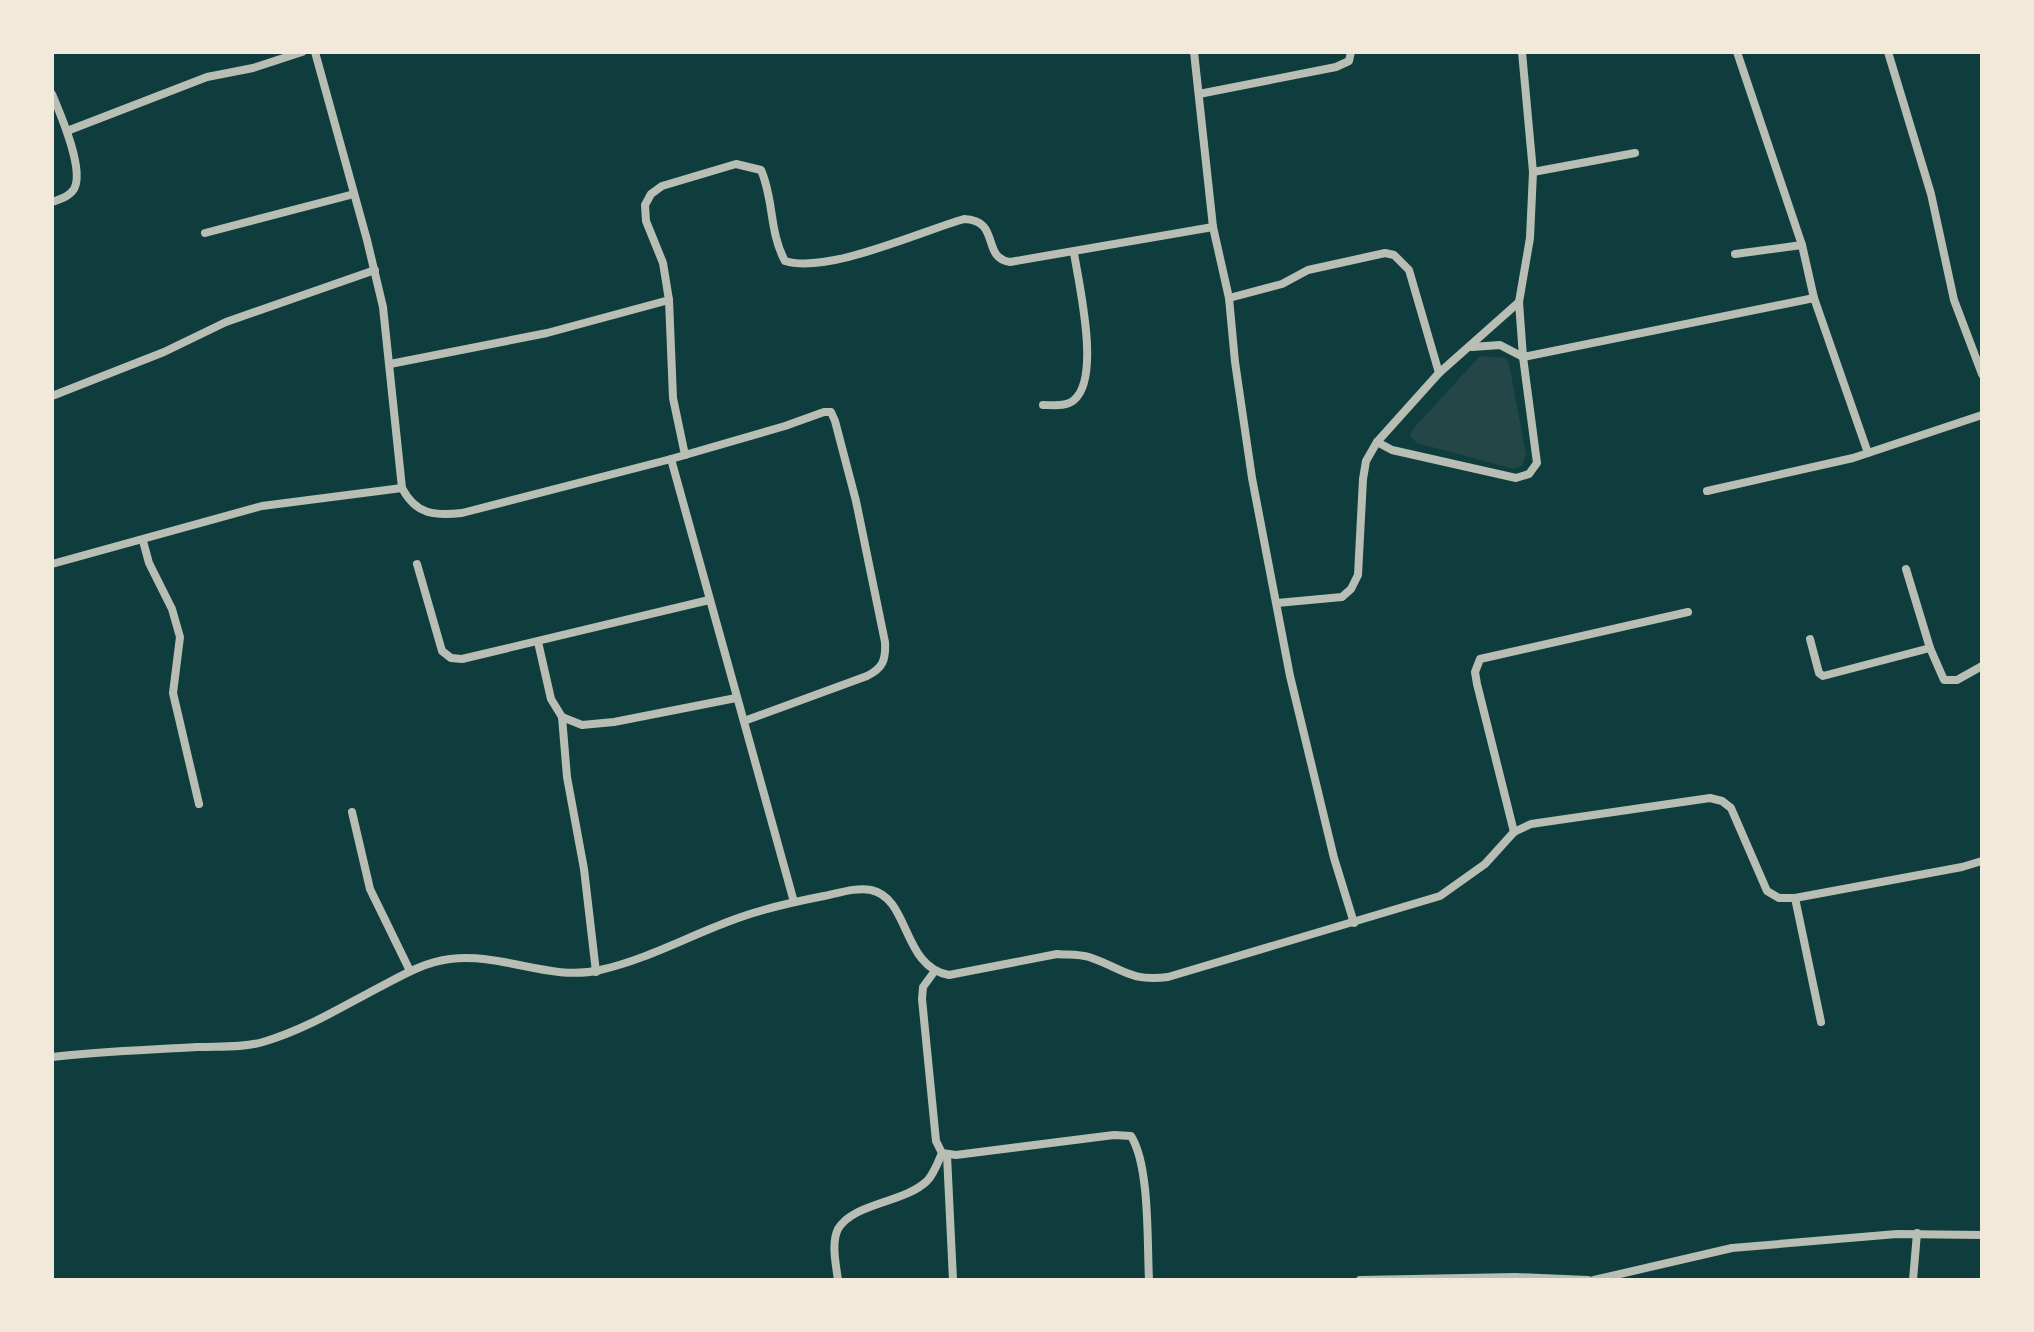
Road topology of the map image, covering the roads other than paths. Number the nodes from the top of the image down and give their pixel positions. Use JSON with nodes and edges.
{"nodes":[{"id":1,"x":302,"y":52,"type":"edge"},
{"id":2,"x":315,"y":52,"type":"edge"},
{"id":3,"x":1194,"y":52,"type":"edge"},
{"id":4,"x":1351,"y":52,"type":"edge"},
{"id":5,"x":1522,"y":52,"type":"edge"},
{"id":6,"x":1737,"y":52,"type":"edge"},
{"id":7,"x":1888,"y":52,"type":"edge"},
{"id":8,"x":52,"y":94,"type":"edge"},
{"id":9,"x":1199,"y":94,"type":"junction"},
{"id":10,"x":67,"y":131,"type":"junction"},
{"id":11,"x":1635,"y":153,"type":"dead end"},
{"id":12,"x":1533,"y":172,"type":"junction"},
{"id":13,"x":354,"y":194,"type":"junction"},
{"id":14,"x":52,"y":202,"type":"edge"},
{"id":15,"x":1213,"y":227,"type":"junction"},
{"id":16,"x":205,"y":233,"type":"dead end"},
{"id":17,"x":1802,"y":245,"type":"junction"},
{"id":18,"x":1074,"y":253,"type":"junction"},
{"id":19,"x":1735,"y":254,"type":"dead end"},
{"id":20,"x":375,"y":270,"type":"junction"},
{"id":21,"x":1229,"y":298,"type":"junction"},
{"id":22,"x":1814,"y":298,"type":"junction"},
{"id":23,"x":669,"y":300,"type":"junction"},
{"id":24,"x":1519,"y":302,"type":"junction"},
{"id":25,"x":1470,"y":347,"type":"junction"},
{"id":26,"x":1523,"y":357,"type":"junction"},
{"id":27,"x":390,"y":364,"type":"junction"},
{"id":28,"x":1439,"y":373,"type":"junction"},
{"id":29,"x":1982,"y":374,"type":"edge"},
{"id":30,"x":52,"y":396,"type":"edge"},
{"id":31,"x":1043,"y":405,"type":"dead end"},
{"id":32,"x":1982,"y":415,"type":"edge"},
{"id":33,"x":1377,"y":442,"type":"junction"},
{"id":34,"x":1868,"y":453,"type":"junction"},
{"id":35,"x":685,"y":455,"type":"junction"},
{"id":36,"x":671,"y":459,"type":"junction"},
{"id":37,"x":402,"y":488,"type":"junction"},
{"id":38,"x":1707,"y":491,"type":"dead end"},
{"id":39,"x":143,"y":541,"type":"junction"},
{"id":40,"x":52,"y":564,"type":"edge"},
{"id":41,"x":417,"y":564,"type":"dead end"},
{"id":42,"x":1906,"y":569,"type":"dead end"},
{"id":43,"x":709,"y":600,"type":"junction"},
{"id":44,"x":1277,"y":603,"type":"junction"},
{"id":45,"x":1688,"y":612,"type":"dead end"},
{"id":46,"x":1810,"y":639,"type":"dead end"},
{"id":47,"x":538,"y":642,"type":"junction"},
{"id":48,"x":1930,"y":648,"type":"junction"},
{"id":49,"x":1982,"y":666,"type":"edge"},
{"id":50,"x":736,"y":698,"type":"junction"},
{"id":51,"x":562,"y":717,"type":"junction"},
{"id":52,"x":744,"y":721,"type":"junction"},
{"id":53,"x":199,"y":804,"type":"dead end"},
{"id":54,"x":352,"y":812,"type":"dead end"},
{"id":55,"x":1514,"y":832,"type":"junction"},
{"id":56,"x":1982,"y":861,"type":"edge"},
{"id":57,"x":1795,"y":898,"type":"junction"},
{"id":58,"x":794,"y":902,"type":"junction"},
{"id":59,"x":1354,"y":923,"type":"junction"},
{"id":60,"x":410,"y":971,"type":"junction"},
{"id":61,"x":596,"y":972,"type":"junction"},
{"id":62,"x":934,"y":972,"type":"junction"},
{"id":63,"x":1821,"y":1022,"type":"dead end"},
{"id":64,"x":52,"y":1057,"type":"edge"},
{"id":65,"x":944,"y":1154,"type":"junction"},
{"id":66,"x":1917,"y":1233,"type":"junction"},
{"id":67,"x":1982,"y":1235,"type":"edge"},
{"id":68,"x":838,"y":1280,"type":"edge"},
{"id":69,"x":953,"y":1280,"type":"edge"},
{"id":70,"x":1149,"y":1280,"type":"edge"},
{"id":71,"x":1360,"y":1280,"type":"edge"},
{"id":72,"x":1588,"y":1280,"type":"edge"},
{"id":73,"x":1594,"y":1280,"type":"edge"},
{"id":74,"x":1913,"y":1280,"type":"edge"}],
"edges":[{"from":1,"to":10,"type":"street"},
{"from":2,"to":13,"type":"street"},
{"from":3,"to":9,"type":"street"},
{"from":4,"to":9,"type":"street"},
{"from":5,"to":12,"type":"street"},
{"from":6,"to":17,"type":"street"},
{"from":7,"to":29,"type":"street"},
{"from":8,"to":10,"type":"street"},
{"from":9,"to":15,"type":"street"},
{"from":10,"to":14,"type":"street"},
{"from":11,"to":12,"type":"street"},
{"from":12,"to":24,"type":"street"},
{"from":13,"to":16,"type":"street"},
{"from":13,"to":20,"type":"street"},
{"from":15,"to":18,"type":"street"},
{"from":15,"to":21,"type":"street"},
{"from":17,"to":19,"type":"street"},
{"from":17,"to":22,"type":"street"},
{"from":18,"to":23,"type":"street"},
{"from":18,"to":31,"type":"street"},
{"from":20,"to":27,"type":"street"},
{"from":20,"to":30,"type":"street"},
{"from":21,"to":28,"type":"street"},
{"from":21,"to":44,"type":"street"},
{"from":22,"to":26,"type":"street"},
{"from":22,"to":34,"type":"street"},
{"from":23,"to":27,"type":"street"},
{"from":23,"to":35,"type":"street"},
{"from":24,"to":25,"type":"street"},
{"from":24,"to":26,"type":"street"},
{"from":25,"to":26,"type":"street"},
{"from":25,"to":28,"type":"street"},
{"from":26,"to":33,"type":"street"},
{"from":27,"to":37,"type":"street"},
{"from":28,"to":33,"type":"street"},
{"from":32,"to":34,"type":"street"},
{"from":33,"to":44,"type":"street"},
{"from":34,"to":38,"type":"street"},
{"from":35,"to":36,"type":"street"},
{"from":35,"to":52,"type":"street"},
{"from":36,"to":37,"type":"street"},
{"from":36,"to":43,"type":"street"},
{"from":37,"to":39,"type":"street"},
{"from":39,"to":40,"type":"street"},
{"from":39,"to":53,"type":"street"},
{"from":41,"to":47,"type":"street"},
{"from":42,"to":48,"type":"street"},
{"from":43,"to":47,"type":"street"},
{"from":43,"to":50,"type":"street"},
{"from":44,"to":59,"type":"street"},
{"from":45,"to":55,"type":"street"},
{"from":46,"to":48,"type":"street"},
{"from":47,"to":51,"type":"street"},
{"from":48,"to":49,"type":"street"},
{"from":50,"to":51,"type":"street"},
{"from":50,"to":52,"type":"street"},
{"from":51,"to":61,"type":"street"},
{"from":52,"to":58,"type":"street"},
{"from":54,"to":60,"type":"street"},
{"from":55,"to":57,"type":"street"},
{"from":55,"to":59,"type":"street"},
{"from":56,"to":57,"type":"street"},
{"from":57,"to":63,"type":"street"},
{"from":58,"to":61,"type":"street"},
{"from":58,"to":62,"type":"street"},
{"from":59,"to":62,"type":"street"},
{"from":60,"to":61,"type":"street"},
{"from":60,"to":64,"type":"street"},
{"from":62,"to":65,"type":"street"},
{"from":65,"to":68,"type":"street"},
{"from":65,"to":69,"type":"street"},
{"from":65,"to":70,"type":"street"},
{"from":66,"to":67,"type":"street"},
{"from":66,"to":73,"type":"street"},
{"from":66,"to":74,"type":"street"},
{"from":71,"to":72,"type":"street"}]}
